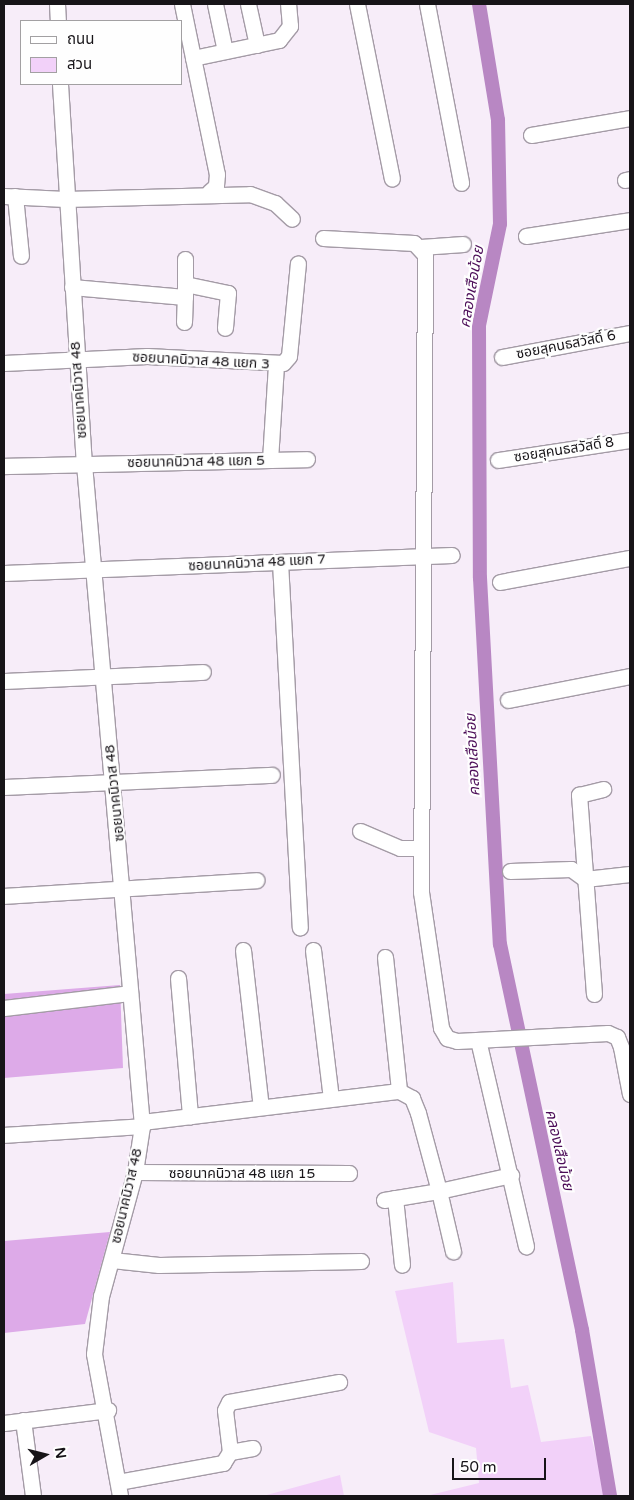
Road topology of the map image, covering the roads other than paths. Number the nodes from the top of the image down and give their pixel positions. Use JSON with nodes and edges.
{"nodes":[{"id":1,"x":58,"y":4,"type":"edge"},
{"id":2,"x":182,"y":4,"type":"edge"},
{"id":3,"x":215,"y":4,"type":"edge"},
{"id":4,"x":248,"y":4,"type":"edge"},
{"id":5,"x":288,"y":4,"type":"edge"},
{"id":6,"x":357,"y":4,"type":"edge"},
{"id":7,"x":427,"y":4,"type":"edge"},
{"id":8,"x":58,"y":20,"type":"edge"},
{"id":9,"x":257,"y":44,"type":"junction"},
{"id":10,"x":225,"y":52,"type":"junction"},
{"id":11,"x":193,"y":58,"type":"junction"},
{"id":12,"x":60,"y":85,"type":"edge"},
{"id":13,"x":630,"y":118,"type":"edge"},
{"id":14,"x":531,"y":135,"type":"dead end"},
{"id":15,"x":392,"y":179,"type":"dead end"},
{"id":16,"x":461,"y":183,"type":"dead end"},
{"id":17,"x":210,"y":192,"type":"junction"},
{"id":18,"x":9,"y":196,"type":"edge"},
{"id":19,"x":65,"y":199,"type":"junction"},
{"id":20,"x":292,"y":219,"type":"dead end"},
{"id":21,"x":630,"y":220,"type":"edge"},
{"id":22,"x":526,"y":236,"type":"dead end"},
{"id":23,"x":323,"y":238,"type":"dead end"},
{"id":24,"x":463,"y":244,"type":"dead end"},
{"id":25,"x":421,"y":247,"type":"junction"},
{"id":26,"x":20,"y":256,"type":"dead end"},
{"id":27,"x":185,"y":260,"type":"dead end"},
{"id":28,"x":298,"y":263,"type":"dead end"},
{"id":29,"x":72,"y":287,"type":"junction"},
{"id":30,"x":185,"y":290,"type":"junction"},
{"id":31,"x":184,"y":322,"type":"dead end"},
{"id":32,"x":225,"y":328,"type":"dead end"},
{"id":33,"x":630,"y":333,"type":"edge"},
{"id":34,"x":502,"y":357,"type":"dead end"},
{"id":35,"x":77,"y":360,"type":"junction"},
{"id":36,"x":4,"y":362,"type":"edge"},
{"id":37,"x":276,"y":364,"type":"junction"},
{"id":38,"x":630,"y":440,"type":"edge"},
{"id":39,"x":307,"y":459,"type":"dead end"},
{"id":40,"x":270,"y":460,"type":"junction"},
{"id":41,"x":498,"y":460,"type":"dead end"},
{"id":42,"x":84,"y":464,"type":"junction"},
{"id":43,"x":4,"y":466,"type":"edge"},
{"id":44,"x":421,"y":555,"type":"junction"},
{"id":45,"x":452,"y":555,"type":"dead end"},
{"id":46,"x":630,"y":558,"type":"edge"},
{"id":47,"x":280,"y":562,"type":"junction"},
{"id":48,"x":94,"y":572,"type":"junction"},
{"id":49,"x":4,"y":573,"type":"edge"},
{"id":50,"x":500,"y":582,"type":"dead end"},
{"id":51,"x":203,"y":672,"type":"dead end"},
{"id":52,"x":630,"y":676,"type":"edge"},
{"id":53,"x":104,"y":679,"type":"junction"},
{"id":54,"x":4,"y":681,"type":"edge"},
{"id":55,"x":508,"y":700,"type":"dead end"},
{"id":56,"x":272,"y":775,"type":"dead end"},
{"id":57,"x":115,"y":784,"type":"junction"},
{"id":58,"x":4,"y":787,"type":"edge"},
{"id":59,"x":603,"y":789,"type":"dead end"},
{"id":60,"x":360,"y":830,"type":"dead end"},
{"id":61,"x":420,"y":848,"type":"junction"},
{"id":62,"x":510,"y":871,"type":"dead end"},
{"id":63,"x":630,"y":874,"type":"edge"},
{"id":64,"x":585,"y":879,"type":"junction"},
{"id":65,"x":256,"y":880,"type":"dead end"},
{"id":66,"x":125,"y":891,"type":"junction"},
{"id":67,"x":4,"y":896,"type":"edge"},
{"id":68,"x":300,"y":927,"type":"dead end"},
{"id":69,"x":243,"y":950,"type":"dead end"},
{"id":70,"x":313,"y":950,"type":"dead end"},
{"id":71,"x":385,"y":957,"type":"dead end"},
{"id":72,"x":178,"y":978,"type":"dead end"},
{"id":73,"x":130,"y":993,"type":"junction"},
{"id":74,"x":594,"y":994,"type":"dead end"},
{"id":75,"x":4,"y":1008,"type":"edge"},
{"id":76,"x":478,"y":1040,"type":"junction"},
{"id":77,"x":399,"y":1091,"type":"junction"},
{"id":78,"x":630,"y":1094,"type":"edge"},
{"id":79,"x":331,"y":1098,"type":"junction"},
{"id":80,"x":261,"y":1106,"type":"junction"},
{"id":81,"x":190,"y":1116,"type":"junction"},
{"id":82,"x":142,"y":1124,"type":"junction"},
{"id":83,"x":4,"y":1135,"type":"edge"},
{"id":84,"x":135,"y":1172,"type":"junction"},
{"id":85,"x":349,"y":1174,"type":"dead end"},
{"id":86,"x":511,"y":1175,"type":"junction"},
{"id":87,"x":439,"y":1191,"type":"junction"},
{"id":88,"x":526,"y":1246,"type":"dead end"},
{"id":89,"x":452,"y":1251,"type":"dead end"},
{"id":90,"x":112,"y":1260,"type":"junction"},
{"id":91,"x":360,"y":1261,"type":"dead end"},
{"id":92,"x":402,"y":1265,"type":"dead end"},
{"id":93,"x":339,"y":1382,"type":"dead end"},
{"id":94,"x":108,"y":1410,"type":"junction"},
{"id":95,"x":23,"y":1420,"type":"junction"},
{"id":96,"x":4,"y":1423,"type":"edge"},
{"id":97,"x":253,"y":1448,"type":"dead end"},
{"id":98,"x":230,"y":1452,"type":"junction"},
{"id":99,"x":119,"y":1489,"type":"edge"},
{"id":100,"x":32,"y":1496,"type":"edge"}],
"edges":[{"from":1,"to":8,"type":"street"},
{"from":2,"to":11,"type":"street"},
{"from":3,"to":10,"type":"street"},
{"from":4,"to":9,"type":"street"},
{"from":5,"to":9,"type":"street"},
{"from":6,"to":15,"type":"street"},
{"from":7,"to":16,"type":"street"},
{"from":9,"to":10,"type":"street"},
{"from":10,"to":11,"type":"street"},
{"from":11,"to":17,"type":"street"},
{"from":12,"to":19,"type":"street","name":"ซอยนาคนิวาส 48"},
{"from":13,"to":14,"type":"street"},
{"from":17,"to":19,"type":"street"},
{"from":17,"to":20,"type":"street"},
{"from":18,"to":19,"type":"street"},
{"from":18,"to":26,"type":"street"},
{"from":19,"to":29,"type":"street","name":"ซอยนาคนิวาส 48"},
{"from":21,"to":22,"type":"street"},
{"from":23,"to":25,"type":"street"},
{"from":24,"to":25,"type":"street"},
{"from":25,"to":44,"type":"street"},
{"from":27,"to":30,"type":"street"},
{"from":28,"to":37,"type":"street","name":"ซอยนาคนิวาส 48 แยก 3"},
{"from":29,"to":30,"type":"street"},
{"from":29,"to":35,"type":"street","name":"ซอยนาคนิวาส 48"},
{"from":30,"to":31,"type":"street"},
{"from":30,"to":32,"type":"street"},
{"from":33,"to":34,"type":"street","name":"ซอยสุคนธสวัสดิ์ 6"},
{"from":35,"to":36,"type":"street","name":"ซอยนาคนิวาส 48 แยก 3"},
{"from":35,"to":37,"type":"street","name":"ซอยนาคนิวาส 48 แยก 3"},
{"from":35,"to":42,"type":"street","name":"ซอยนาคนิวาส 48"},
{"from":37,"to":40,"type":"street"},
{"from":38,"to":41,"type":"street","name":"ซอยสุคนธสวัสดิ์ 8"},
{"from":39,"to":40,"type":"street","name":"ซอยนาคนิวาส 48 แยก 5"},
{"from":40,"to":42,"type":"street","name":"ซอยนาคนิวาส 48 แยก 5"},
{"from":42,"to":43,"type":"street","name":"ซอยนาคนิวาส 48 แยก 5"},
{"from":42,"to":48,"type":"street","name":"ซอยนาคนิวาส 48"},
{"from":44,"to":45,"type":"street","name":"ซอยนาคนิวาส 48 แยก 7"},
{"from":44,"to":47,"type":"street","name":"ซอยนาคนิวาส 48 แยก 7"},
{"from":44,"to":61,"type":"street"},
{"from":46,"to":50,"type":"street"},
{"from":47,"to":48,"type":"street","name":"ซอยนาคนิวาส 48 แยก 7"},
{"from":47,"to":68,"type":"street"},
{"from":48,"to":49,"type":"street","name":"ซอยนาคนิวาส 48 แยก 7"},
{"from":48,"to":53,"type":"street","name":"ซอยนาคนิวาส 48"},
{"from":51,"to":53,"type":"street"},
{"from":52,"to":55,"type":"street"},
{"from":53,"to":54,"type":"street"},
{"from":53,"to":57,"type":"street","name":"ซอยนาคนิวาส 48"},
{"from":56,"to":57,"type":"street"},
{"from":57,"to":58,"type":"street"},
{"from":57,"to":66,"type":"street","name":"ซอยนาคนิวาส 48"},
{"from":59,"to":64,"type":"street"},
{"from":60,"to":61,"type":"street"},
{"from":61,"to":76,"type":"street"},
{"from":62,"to":64,"type":"street"},
{"from":63,"to":64,"type":"street"},
{"from":64,"to":74,"type":"street"},
{"from":65,"to":66,"type":"street"},
{"from":66,"to":67,"type":"street"},
{"from":66,"to":73,"type":"street","name":"ซอยนาคนิวาส 48"},
{"from":69,"to":80,"type":"street"},
{"from":70,"to":79,"type":"street"},
{"from":71,"to":77,"type":"street"},
{"from":72,"to":81,"type":"street"},
{"from":73,"to":75,"type":"street"},
{"from":73,"to":82,"type":"street","name":"ซอยนาคนิวาส 48"},
{"from":76,"to":78,"type":"street"},
{"from":76,"to":86,"type":"street"},
{"from":77,"to":79,"type":"street"},
{"from":77,"to":87,"type":"street"},
{"from":79,"to":80,"type":"street"},
{"from":80,"to":81,"type":"street"},
{"from":81,"to":82,"type":"street"},
{"from":82,"to":83,"type":"street"},
{"from":82,"to":84,"type":"street","name":"ซอยนาคนิวาส 48"},
{"from":84,"to":85,"type":"street","name":"ซอยนาคนิวาส 48 แยก 15"},
{"from":84,"to":90,"type":"street","name":"ซอยนาคนิวาส 48"},
{"from":86,"to":87,"type":"street"},
{"from":86,"to":88,"type":"street"},
{"from":87,"to":89,"type":"street"},
{"from":87,"to":92,"type":"street"},
{"from":90,"to":91,"type":"street"},
{"from":90,"to":94,"type":"street","name":"ซอยนาคนิวาส 48"},
{"from":93,"to":98,"type":"street"},
{"from":94,"to":95,"type":"street"},
{"from":94,"to":99,"type":"street","name":"ซอยนาคนิวาส 48"},
{"from":95,"to":96,"type":"street"},
{"from":95,"to":100,"type":"street"},
{"from":97,"to":98,"type":"street"},
{"from":98,"to":99,"type":"street"}]}
